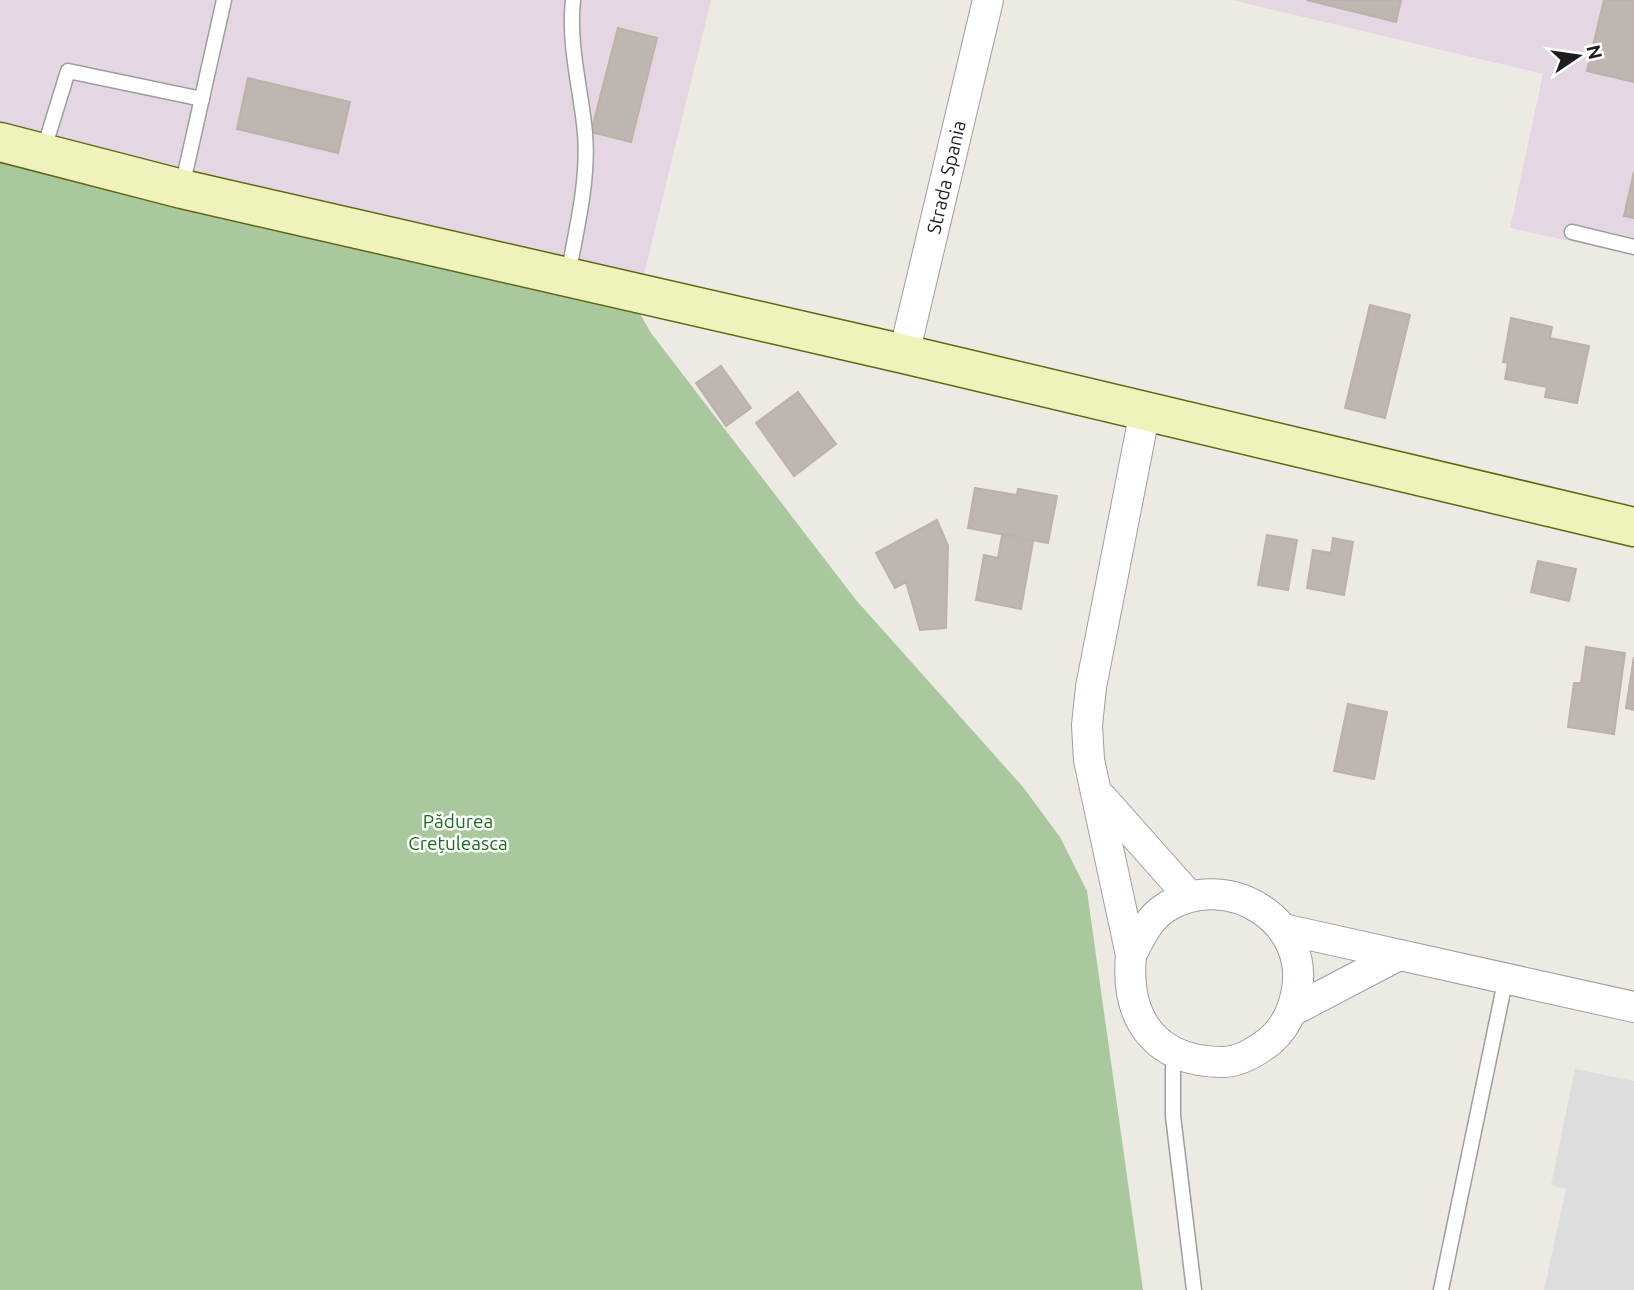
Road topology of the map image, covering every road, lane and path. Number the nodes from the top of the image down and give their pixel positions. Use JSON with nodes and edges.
{"nodes":[{"id":1,"x":224,"y":0,"type":"edge"},
{"id":2,"x":573,"y":0,"type":"edge"},
{"id":3,"x":988,"y":0,"type":"edge"},
{"id":4,"x":202,"y":99,"type":"junction"},
{"id":5,"x":0,"y":142,"type":"edge"},
{"id":6,"x":42,"y":153,"type":"junction"},
{"id":7,"x":182,"y":189,"type":"junction"},
{"id":8,"x":1572,"y":232,"type":"dead end"},
{"id":9,"x":1634,"y":247,"type":"edge"},
{"id":10,"x":568,"y":277,"type":"junction"},
{"id":11,"x":904,"y":354,"type":"junction"},
{"id":12,"x":1145,"y":411,"type":"junction"},
{"id":13,"x":1634,"y":527,"type":"edge"},
{"id":14,"x":1097,"y":792,"type":"junction"},
{"id":15,"x":1189,"y":896,"type":"junction"},
{"id":16,"x":1283,"y":929,"type":"junction"},
{"id":17,"x":1131,"y":955,"type":"junction"},
{"id":18,"x":1399,"y":955,"type":"junction"},
{"id":19,"x":1506,"y":977,"type":"junction"},
{"id":20,"x":1634,"y":1007,"type":"edge"},
{"id":21,"x":1292,"y":1011,"type":"junction"},
{"id":22,"x":1173,"y":1053,"type":"junction"},
{"id":23,"x":1194,"y":1290,"type":"edge"},
{"id":24,"x":1441,"y":1290,"type":"edge"}],
"edges":[{"from":1,"to":4,"type":"lane"},
{"from":2,"to":10,"type":"lane"},
{"from":3,"to":11,"type":"street","name":"Strada Spania"},
{"from":4,"to":6,"type":"lane"},
{"from":4,"to":7,"type":"lane"},
{"from":5,"to":6,"type":"main road"},
{"from":6,"to":7,"type":"main road"},
{"from":7,"to":10,"type":"main road"},
{"from":8,"to":9,"type":"lane"},
{"from":10,"to":11,"type":"main road"},
{"from":11,"to":12,"type":"main road"},
{"from":12,"to":13,"type":"main road"},
{"from":12,"to":14,"type":"street"},
{"from":14,"to":15,"type":"street"},
{"from":14,"to":17,"type":"street"},
{"from":15,"to":16,"type":"street"},
{"from":15,"to":17,"type":"street"},
{"from":16,"to":18,"type":"street"},
{"from":16,"to":21,"type":"street"},
{"from":17,"to":22,"type":"street"},
{"from":18,"to":19,"type":"street"},
{"from":18,"to":21,"type":"street"},
{"from":19,"to":20,"type":"street"},
{"from":19,"to":24,"type":"lane"},
{"from":21,"to":22,"type":"street"},
{"from":22,"to":23,"type":"lane"}]}
